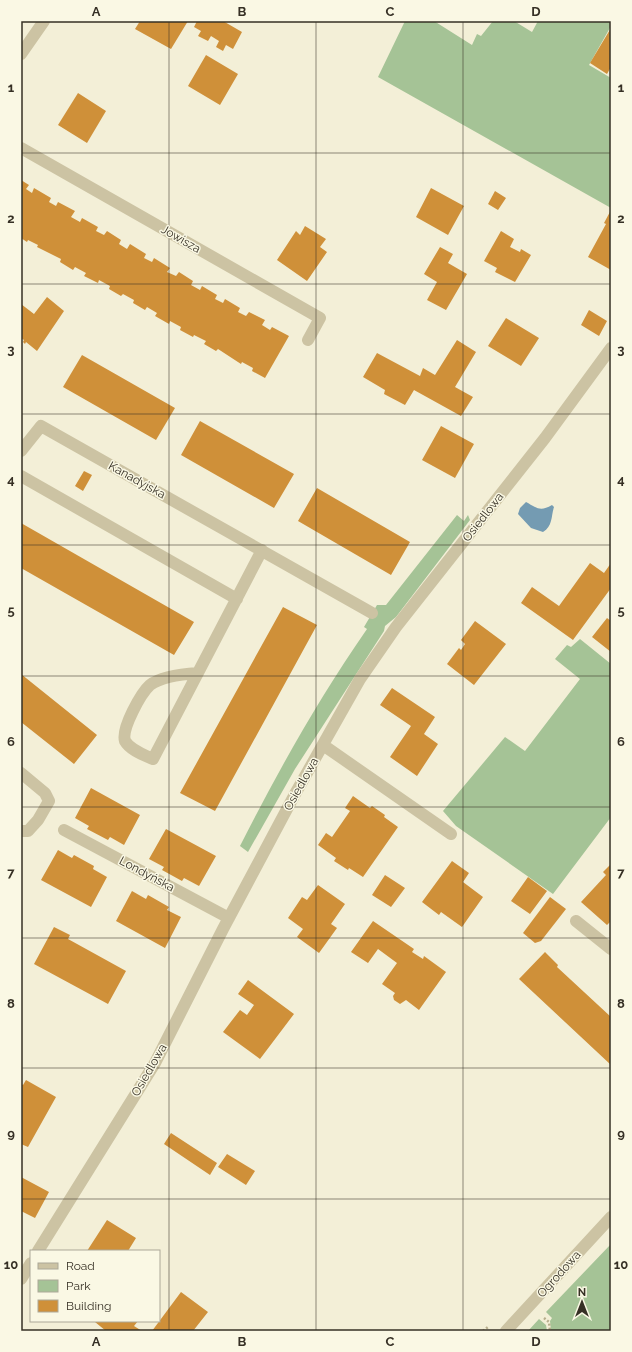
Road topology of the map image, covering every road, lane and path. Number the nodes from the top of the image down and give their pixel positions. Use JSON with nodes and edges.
{"nodes":[{"id":1,"x":44,"y":21,"type":"edge"},
{"id":2,"x":21,"y":54,"type":"edge"},
{"id":3,"x":21,"y":148,"type":"edge"},
{"id":4,"x":308,"y":340,"type":"dead end"},
{"id":5,"x":611,"y":348,"type":"edge"},
{"id":6,"x":21,"y":451,"type":"edge"},
{"id":7,"x":21,"y":476,"type":"edge"},
{"id":8,"x":262,"y":550,"type":"junction"},
{"id":9,"x":237,"y":598,"type":"junction"},
{"id":10,"x":372,"y":613,"type":"dead end"},
{"id":11,"x":198,"y":673,"type":"junction"},
{"id":12,"x":323,"y":745,"type":"junction"},
{"id":13,"x":21,"y":773,"type":"edge"},
{"id":14,"x":64,"y":830,"type":"dead end"},
{"id":15,"x":21,"y":831,"type":"edge"},
{"id":16,"x":451,"y":834,"type":"dead end"},
{"id":17,"x":229,"y":918,"type":"junction"},
{"id":18,"x":576,"y":921,"type":"dead end"},
{"id":19,"x":611,"y":949,"type":"edge"},
{"id":20,"x":611,"y":1217,"type":"edge"},
{"id":21,"x":39,"y":1250,"type":"edge"},
{"id":22,"x":30,"y":1265,"type":"edge"},
{"id":23,"x":21,"y":1279,"type":"edge"},
{"id":24,"x":549,"y":1322,"type":"dead end"},
{"id":25,"x":506,"y":1331,"type":"edge"},
{"id":26,"x":550,"y":1331,"type":"edge"}],
"edges":[{"from":1,"to":2,"type":"street"},
{"from":3,"to":4,"type":"street","name":"Jowisza"},
{"from":5,"to":12,"type":"street","name":"Osiedlowa"},
{"from":6,"to":8,"type":"street","name":"Kanadyjska"},
{"from":7,"to":9,"type":"street"},
{"from":8,"to":9,"type":"street"},
{"from":8,"to":10,"type":"street","name":"Kanadyjska"},
{"from":9,"to":11,"type":"street"},
{"from":11,"to":11,"type":"street"},
{"from":12,"to":16,"type":"street"},
{"from":12,"to":17,"type":"street","name":"Osiedlowa"},
{"from":13,"to":15,"type":"street"},
{"from":14,"to":17,"type":"street","name":"Londyńska"},
{"from":17,"to":21,"type":"street","name":"Osiedlowa"},
{"from":18,"to":19,"type":"street"},
{"from":20,"to":25,"type":"street","name":"Ogrodowa"},
{"from":22,"to":23,"type":"street"},
{"from":24,"to":26,"type":"path"}]}
